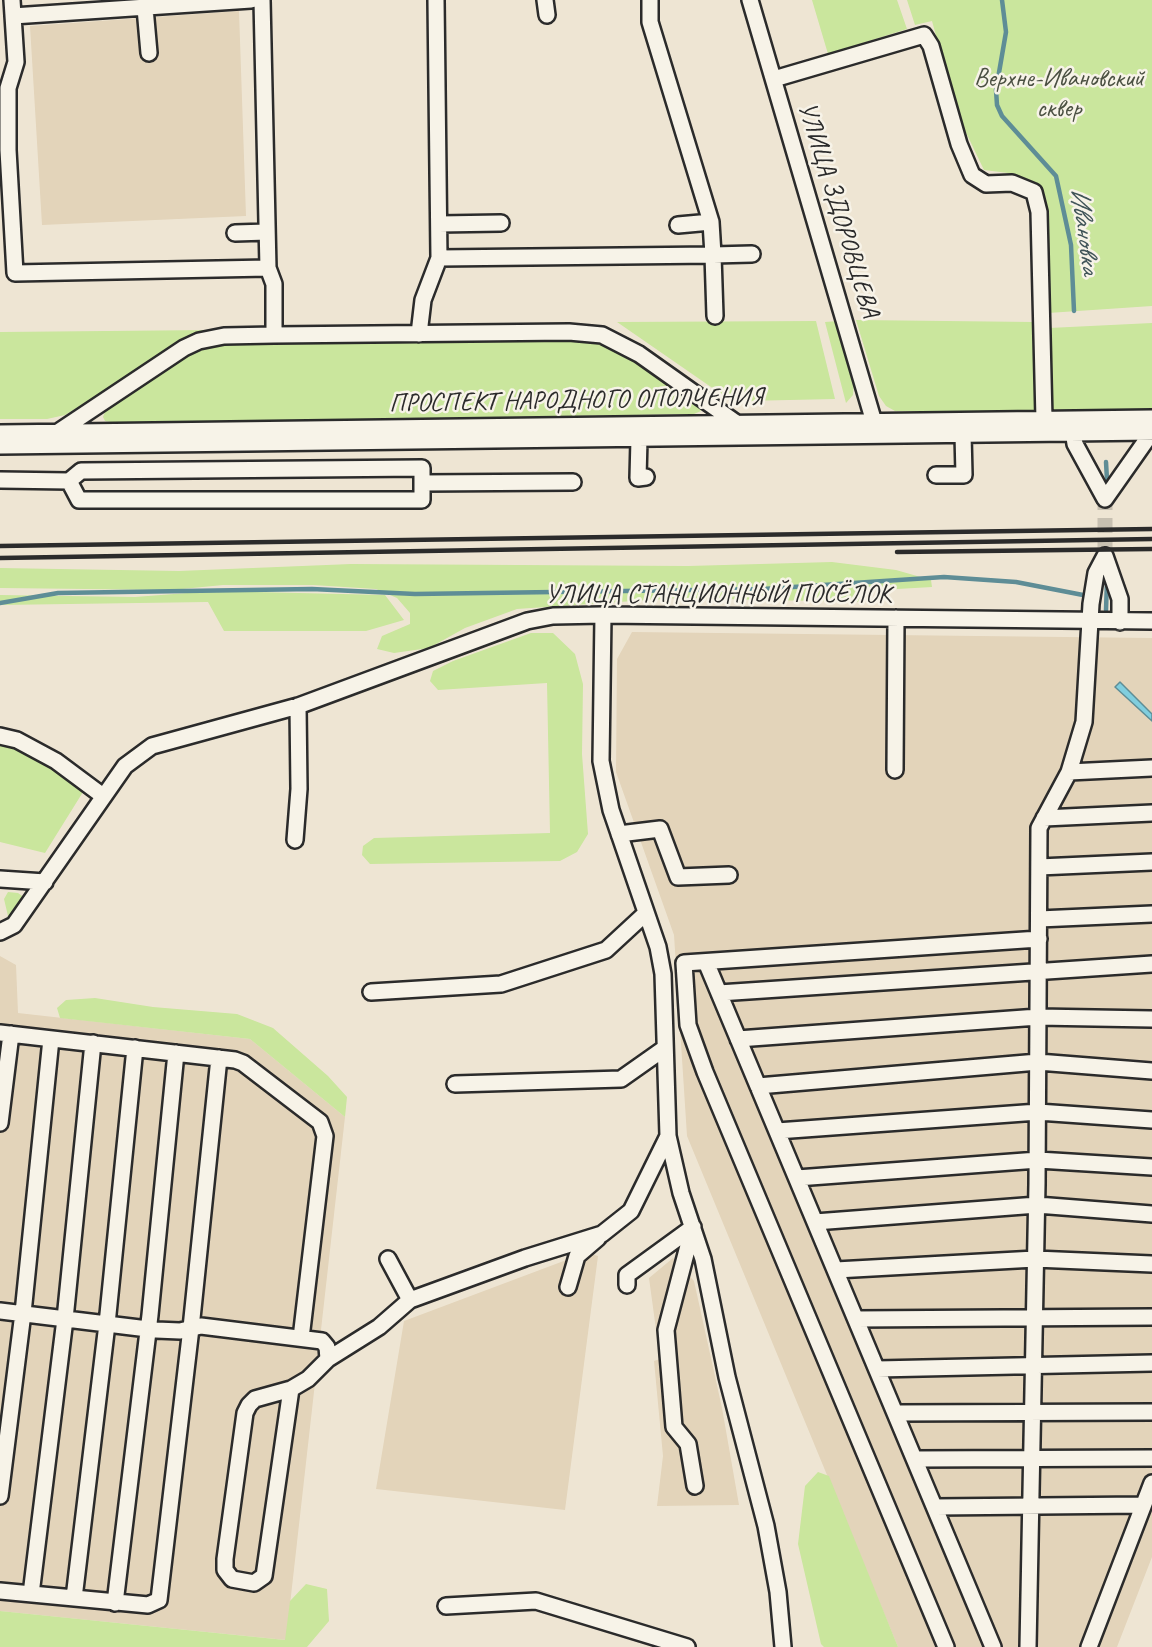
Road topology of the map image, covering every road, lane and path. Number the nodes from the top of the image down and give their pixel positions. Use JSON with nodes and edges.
{"nodes":[{"id":1,"x":12,"y":0,"type":"edge"},
{"id":2,"x":251,"y":0,"type":"edge"},
{"id":3,"x":262,"y":0,"type":"edge"},
{"id":4,"x":436,"y":0,"type":"edge"},
{"id":5,"x":650,"y":0,"type":"edge"},
{"id":6,"x":750,"y":0,"type":"edge"},
{"id":7,"x":145,"y":8,"type":"junction"},
{"id":8,"x":13,"y":16,"type":"junction"},
{"id":9,"x":149,"y":52,"type":"dead end"},
{"id":10,"x":774,"y":79,"type":"junction"},
{"id":11,"x":4,"y":89,"type":"edge"},
{"id":12,"x":711,"y":222,"type":"junction"},
{"id":13,"x":501,"y":223,"type":"dead end"},
{"id":14,"x":439,"y":224,"type":"junction"},
{"id":15,"x":678,"y":225,"type":"dead end"},
{"id":16,"x":267,"y":232,"type":"junction"},
{"id":17,"x":235,"y":233,"type":"dead end"},
{"id":18,"x":752,"y":254,"type":"dead end"},
{"id":19,"x":713,"y":255,"type":"junction"},
{"id":20,"x":440,"y":258,"type":"junction"},
{"id":21,"x":268,"y":268,"type":"junction"},
{"id":22,"x":715,"y":316,"type":"dead end"},
{"id":23,"x":418,"y":334,"type":"junction"},
{"id":24,"x":274,"y":335,"type":"junction"},
{"id":25,"x":1152,"y":418,"type":"edge"},
{"id":26,"x":1044,"y":419,"type":"junction"},
{"id":27,"x":735,"y":423,"type":"junction"},
{"id":28,"x":1072,"y":426,"type":"junction"},
{"id":29,"x":876,"y":428,"type":"junction"},
{"id":30,"x":58,"y":432,"type":"junction"},
{"id":31,"x":1152,"y":432,"type":"edge"},
{"id":32,"x":0,"y":433,"type":"edge"},
{"id":33,"x":963,"y":435,"type":"junction"},
{"id":34,"x":639,"y":438,"type":"junction"},
{"id":35,"x":0,"y":446,"type":"edge"},
{"id":36,"x":936,"y":476,"type":"dead end"},
{"id":37,"x":646,"y":477,"type":"dead end"},
{"id":38,"x":0,"y":480,"type":"edge"},
{"id":39,"x":69,"y":480,"type":"junction"},
{"id":40,"x":573,"y":482,"type":"dead end"},
{"id":41,"x":422,"y":483,"type":"junction"},
{"id":42,"x":603,"y":615,"type":"junction"},
{"id":43,"x":896,"y":618,"type":"junction"},
{"id":44,"x":1152,"y":621,"type":"edge"},
{"id":45,"x":1089,"y":622,"type":"junction"},
{"id":46,"x":1120,"y":622,"type":"junction"},
{"id":47,"x":298,"y":706,"type":"junction"},
{"id":48,"x":0,"y":736,"type":"edge"},
{"id":49,"x":1152,"y":768,"type":"edge"},
{"id":50,"x":895,"y":770,"type":"dead end"},
{"id":51,"x":1069,"y":772,"type":"junction"},
{"id":52,"x":103,"y":796,"type":"junction"},
{"id":53,"x":1152,"y":813,"type":"edge"},
{"id":54,"x":1044,"y":818,"type":"junction"},
{"id":55,"x":619,"y":834,"type":"junction"},
{"id":56,"x":295,"y":840,"type":"dead end"},
{"id":57,"x":1152,"y":862,"type":"edge"},
{"id":58,"x":1039,"y":867,"type":"junction"},
{"id":59,"x":729,"y":875,"type":"dead end"},
{"id":60,"x":0,"y":879,"type":"edge"},
{"id":61,"x":42,"y":886,"type":"junction"},
{"id":62,"x":0,"y":888,"type":"edge"},
{"id":63,"x":646,"y":913,"type":"junction"},
{"id":64,"x":1152,"y":914,"type":"edge"},
{"id":65,"x":1039,"y":919,"type":"junction"},
{"id":66,"x":0,"y":932,"type":"edge"},
{"id":67,"x":1039,"y":939,"type":"junction"},
{"id":68,"x":706,"y":962,"type":"junction"},
{"id":69,"x":1152,"y":964,"type":"edge"},
{"id":70,"x":1039,"y":970,"type":"junction"},
{"id":71,"x":371,"y":992,"type":"dead end"},
{"id":72,"x":719,"y":993,"type":"junction"},
{"id":73,"x":1038,"y":1017,"type":"junction"},
{"id":74,"x":1152,"y":1019,"type":"edge"},
{"id":75,"x":5,"y":1033,"type":"edge"},
{"id":76,"x":51,"y":1039,"type":"junction"},
{"id":77,"x":738,"y":1039,"type":"junction"},
{"id":78,"x":93,"y":1044,"type":"junction"},
{"id":79,"x":135,"y":1048,"type":"junction"},
{"id":80,"x":665,"y":1048,"type":"junction"},
{"id":81,"x":177,"y":1053,"type":"junction"},
{"id":82,"x":219,"y":1058,"type":"junction"},
{"id":83,"x":1038,"y":1062,"type":"junction"},
{"id":84,"x":1152,"y":1071,"type":"edge"},
{"id":85,"x":455,"y":1084,"type":"dead end"},
{"id":86,"x":758,"y":1086,"type":"junction"},
{"id":87,"x":1038,"y":1112,"type":"junction"},
{"id":88,"x":1152,"y":1120,"type":"edge"},
{"id":89,"x":0,"y":1123,"type":"edge"},
{"id":90,"x":777,"y":1131,"type":"junction"},
{"id":91,"x":668,"y":1136,"type":"junction"},
{"id":92,"x":1038,"y":1160,"type":"junction"},
{"id":93,"x":1152,"y":1167,"type":"edge"},
{"id":94,"x":797,"y":1178,"type":"junction"},
{"id":95,"x":1037,"y":1205,"type":"junction"},
{"id":96,"x":1152,"y":1214,"type":"edge"},
{"id":97,"x":815,"y":1222,"type":"junction"},
{"id":98,"x":693,"y":1227,"type":"junction"},
{"id":99,"x":602,"y":1234,"type":"junction"},
{"id":100,"x":388,"y":1259,"type":"dead end"},
{"id":101,"x":1035,"y":1259,"type":"junction"},
{"id":102,"x":1152,"y":1264,"type":"edge"},
{"id":103,"x":836,"y":1270,"type":"junction"},
{"id":104,"x":627,"y":1285,"type":"dead end"},
{"id":105,"x":568,"y":1287,"type":"dead end"},
{"id":106,"x":410,"y":1300,"type":"junction"},
{"id":107,"x":0,"y":1311,"type":"edge"},
{"id":108,"x":23,"y":1313,"type":"junction"},
{"id":109,"x":1152,"y":1317,"type":"edge"},
{"id":110,"x":1034,"y":1318,"type":"junction"},
{"id":111,"x":65,"y":1319,"type":"junction"},
{"id":112,"x":856,"y":1319,"type":"junction"},
{"id":113,"x":107,"y":1324,"type":"junction"},
{"id":114,"x":191,"y":1328,"type":"junction"},
{"id":115,"x":148,"y":1329,"type":"junction"},
{"id":116,"x":301,"y":1338,"type":"junction"},
{"id":117,"x":328,"y":1359,"type":"junction"},
{"id":118,"x":1152,"y":1363,"type":"edge"},
{"id":119,"x":1032,"y":1366,"type":"junction"},
{"id":120,"x":877,"y":1369,"type":"junction"},
{"id":121,"x":291,"y":1389,"type":"junction"},
{"id":122,"x":1152,"y":1412,"type":"edge"},
{"id":123,"x":896,"y":1413,"type":"junction"},
{"id":124,"x":1031,"y":1413,"type":"junction"},
{"id":125,"x":1152,"y":1458,"type":"edge"},
{"id":126,"x":915,"y":1459,"type":"junction"},
{"id":127,"x":1030,"y":1459,"type":"junction"},
{"id":128,"x":1152,"y":1483,"type":"edge"},
{"id":129,"x":695,"y":1486,"type":"dead end"},
{"id":130,"x":0,"y":1496,"type":"edge"},
{"id":131,"x":1143,"y":1505,"type":"junction"},
{"id":132,"x":1030,"y":1506,"type":"junction"},
{"id":133,"x":935,"y":1507,"type":"junction"},
{"id":134,"x":0,"y":1591,"type":"edge"},
{"id":135,"x":32,"y":1594,"type":"junction"},
{"id":136,"x":74,"y":1598,"type":"junction"},
{"id":137,"x":115,"y":1603,"type":"junction"},
{"id":138,"x":446,"y":1606,"type":"dead end"},
{"id":139,"x":687,"y":1647,"type":"edge"},
{"id":140,"x":783,"y":1647,"type":"edge"},
{"id":141,"x":946,"y":1647,"type":"edge"},
{"id":142,"x":993,"y":1647,"type":"edge"},
{"id":143,"x":1028,"y":1647,"type":"edge"},
{"id":144,"x":1089,"y":1647,"type":"edge"}],
"edges":[{"from":1,"to":8,"type":"street"},
{"from":2,"to":7,"type":"street"},
{"from":3,"to":16,"type":"street"},
{"from":4,"to":14,"type":"street"},
{"from":5,"to":12,"type":"street"},
{"from":6,"to":10,"type":"street","name":"УЛИЦА ЗДОРОВЦЕВА"},
{"from":7,"to":8,"type":"street"},
{"from":7,"to":9,"type":"street"},
{"from":8,"to":11,"type":"street"},
{"from":10,"to":26,"type":"street"},
{"from":10,"to":29,"type":"street","name":"УЛИЦА ЗДОРОВЦЕВА"},
{"from":11,"to":21,"type":"street"},
{"from":12,"to":15,"type":"street"},
{"from":12,"to":19,"type":"street"},
{"from":13,"to":14,"type":"street"},
{"from":14,"to":20,"type":"street"},
{"from":16,"to":17,"type":"street"},
{"from":16,"to":21,"type":"street"},
{"from":18,"to":19,"type":"street"},
{"from":19,"to":20,"type":"street"},
{"from":19,"to":22,"type":"street"},
{"from":20,"to":23,"type":"street"},
{"from":21,"to":24,"type":"street"},
{"from":23,"to":24,"type":"street"},
{"from":23,"to":27,"type":"street"},
{"from":24,"to":30,"type":"street"},
{"from":25,"to":28,"type":"street","name":"ПРОСПЕКТ НАРОДНОГО ОПОЛЧЕНИЯ"},
{"from":25,"to":31,"type":"street"},
{"from":26,"to":28,"type":"street","name":"ПРОСПЕКТ НАРОДНОГО ОПОЛЧЕНИЯ"},
{"from":26,"to":29,"type":"street","name":"ПРОСПЕКТ НАРОДНОГО ОПОЛЧЕНИЯ"},
{"from":27,"to":29,"type":"street","name":"ПРОСПЕКТ НАРОДНОГО ОПОЛЧЕНИЯ"},
{"from":27,"to":30,"type":"street","name":"ПРОСПЕКТ НАРОДНОГО ОПОЛЧЕНИЯ"},
{"from":28,"to":31,"type":"street","name":"ПРОСПЕКТ НАРОДНОГО ОПОЛЧЕНИЯ"},
{"from":28,"to":31,"type":"street"},
{"from":28,"to":33,"type":"street","name":"ПРОСПЕКТ НАРОДНОГО ОПОЛЧЕНИЯ"},
{"from":29,"to":33,"type":"street","name":"ПРОСПЕКТ НАРОДНОГО ОПОЛЧЕНИЯ"},
{"from":29,"to":34,"type":"street","name":"ПРОСПЕКТ НАРОДНОГО ОПОЛЧЕНИЯ"},
{"from":30,"to":32,"type":"street","name":"ПРОСПЕКТ НАРОДНОГО ОПОЛЧЕНИЯ"},
{"from":33,"to":36,"type":"street"},
{"from":34,"to":35,"type":"street","name":"ПРОСПЕКТ НАРОДНОГО ОПОЛЧЕНИЯ"},
{"from":34,"to":37,"type":"street"},
{"from":38,"to":39,"type":"street"},
{"from":39,"to":41,"type":"street"},
{"from":39,"to":41,"type":"street"},
{"from":40,"to":41,"type":"street"},
{"from":42,"to":43,"type":"street","name":"УЛИЦА СТАНЦИОННЫЙ ПОСЁЛОК"},
{"from":42,"to":47,"type":"street","name":"УЛИЦА СТАНЦИОННЫЙ ПОСЁЛОК"},
{"from":42,"to":55,"type":"street"},
{"from":43,"to":45,"type":"street","name":"УЛИЦА СТАНЦИОННЫЙ ПОСЁЛОК"},
{"from":43,"to":50,"type":"street"},
{"from":44,"to":46,"type":"street","name":"УЛИЦА СТАНЦИОННЫЙ ПОСЁЛОК"},
{"from":45,"to":46,"type":"street","name":"УЛИЦА СТАНЦИОННЫЙ ПОСЁЛОК"},
{"from":45,"to":46,"type":"street"},
{"from":45,"to":51,"type":"street"},
{"from":47,"to":52,"type":"street","name":"УЛИЦА СТАНЦИОННЫЙ ПОСЁЛОК"},
{"from":47,"to":56,"type":"street"},
{"from":48,"to":52,"type":"street"},
{"from":49,"to":51,"type":"street"},
{"from":51,"to":54,"type":"street"},
{"from":52,"to":61,"type":"street","name":"УЛИЦА СТАНЦИОННЫЙ ПОСЁЛОК"},
{"from":53,"to":54,"type":"street"},
{"from":54,"to":58,"type":"street"},
{"from":55,"to":59,"type":"street"},
{"from":55,"to":63,"type":"street"},
{"from":57,"to":58,"type":"street"},
{"from":58,"to":65,"type":"street"},
{"from":60,"to":61,"type":"street"},
{"from":61,"to":62,"type":"street"},
{"from":61,"to":66,"type":"street","name":"УЛИЦА СТАНЦИОННЫЙ ПОСЁЛОК"},
{"from":63,"to":71,"type":"street"},
{"from":63,"to":80,"type":"street"},
{"from":64,"to":65,"type":"street"},
{"from":65,"to":67,"type":"street"},
{"from":67,"to":68,"type":"street"},
{"from":67,"to":70,"type":"street"},
{"from":68,"to":72,"type":"street"},
{"from":68,"to":141,"type":"street"},
{"from":69,"to":70,"type":"street"},
{"from":70,"to":72,"type":"street"},
{"from":70,"to":73,"type":"street"},
{"from":72,"to":77,"type":"street"},
{"from":73,"to":74,"type":"street"},
{"from":73,"to":77,"type":"street"},
{"from":73,"to":83,"type":"street"},
{"from":75,"to":76,"type":"street"},
{"from":75,"to":89,"type":"street"},
{"from":76,"to":78,"type":"street"},
{"from":76,"to":108,"type":"street"},
{"from":77,"to":86,"type":"street"},
{"from":78,"to":79,"type":"street"},
{"from":78,"to":111,"type":"street"},
{"from":79,"to":81,"type":"street"},
{"from":79,"to":113,"type":"street"},
{"from":80,"to":85,"type":"street"},
{"from":80,"to":91,"type":"street"},
{"from":81,"to":82,"type":"street"},
{"from":81,"to":115,"type":"street"},
{"from":82,"to":114,"type":"street"},
{"from":82,"to":116,"type":"street"},
{"from":83,"to":84,"type":"street"},
{"from":83,"to":86,"type":"street"},
{"from":83,"to":87,"type":"street"},
{"from":86,"to":90,"type":"street"},
{"from":87,"to":88,"type":"street"},
{"from":87,"to":90,"type":"street"},
{"from":87,"to":92,"type":"street"},
{"from":90,"to":94,"type":"street"},
{"from":91,"to":98,"type":"street"},
{"from":91,"to":99,"type":"street"},
{"from":92,"to":93,"type":"street"},
{"from":92,"to":94,"type":"street"},
{"from":92,"to":95,"type":"street"},
{"from":94,"to":97,"type":"street"},
{"from":95,"to":96,"type":"street"},
{"from":95,"to":97,"type":"street"},
{"from":95,"to":101,"type":"street"},
{"from":97,"to":103,"type":"street"},
{"from":98,"to":104,"type":"street"},
{"from":98,"to":129,"type":"street"},
{"from":98,"to":140,"type":"street"},
{"from":99,"to":105,"type":"street"},
{"from":99,"to":106,"type":"street"},
{"from":100,"to":106,"type":"street"},
{"from":101,"to":102,"type":"street"},
{"from":101,"to":103,"type":"street"},
{"from":101,"to":110,"type":"street"},
{"from":103,"to":112,"type":"street"},
{"from":106,"to":117,"type":"street"},
{"from":107,"to":108,"type":"street"},
{"from":108,"to":111,"type":"street"},
{"from":108,"to":130,"type":"street"},
{"from":109,"to":110,"type":"street"},
{"from":110,"to":112,"type":"street"},
{"from":110,"to":119,"type":"street"},
{"from":111,"to":113,"type":"street"},
{"from":111,"to":135,"type":"street"},
{"from":112,"to":120,"type":"street"},
{"from":113,"to":115,"type":"street"},
{"from":113,"to":136,"type":"street"},
{"from":114,"to":115,"type":"street"},
{"from":114,"to":116,"type":"street"},
{"from":114,"to":137,"type":"street"},
{"from":115,"to":137,"type":"street"},
{"from":116,"to":117,"type":"street"},
{"from":117,"to":121,"type":"street"},
{"from":118,"to":119,"type":"street"},
{"from":119,"to":120,"type":"street"},
{"from":119,"to":124,"type":"street"},
{"from":120,"to":123,"type":"street"},
{"from":121,"to":121,"type":"street"},
{"from":122,"to":124,"type":"street"},
{"from":123,"to":124,"type":"street"},
{"from":123,"to":126,"type":"street"},
{"from":124,"to":127,"type":"street"},
{"from":125,"to":127,"type":"street"},
{"from":126,"to":127,"type":"street"},
{"from":126,"to":133,"type":"street"},
{"from":127,"to":132,"type":"street"},
{"from":128,"to":131,"type":"street"},
{"from":131,"to":132,"type":"street"},
{"from":131,"to":144,"type":"street"},
{"from":132,"to":133,"type":"street"},
{"from":132,"to":143,"type":"street"},
{"from":133,"to":142,"type":"street"},
{"from":134,"to":135,"type":"street"},
{"from":135,"to":136,"type":"street"},
{"from":136,"to":137,"type":"street"},
{"from":138,"to":139,"type":"street"}]}
